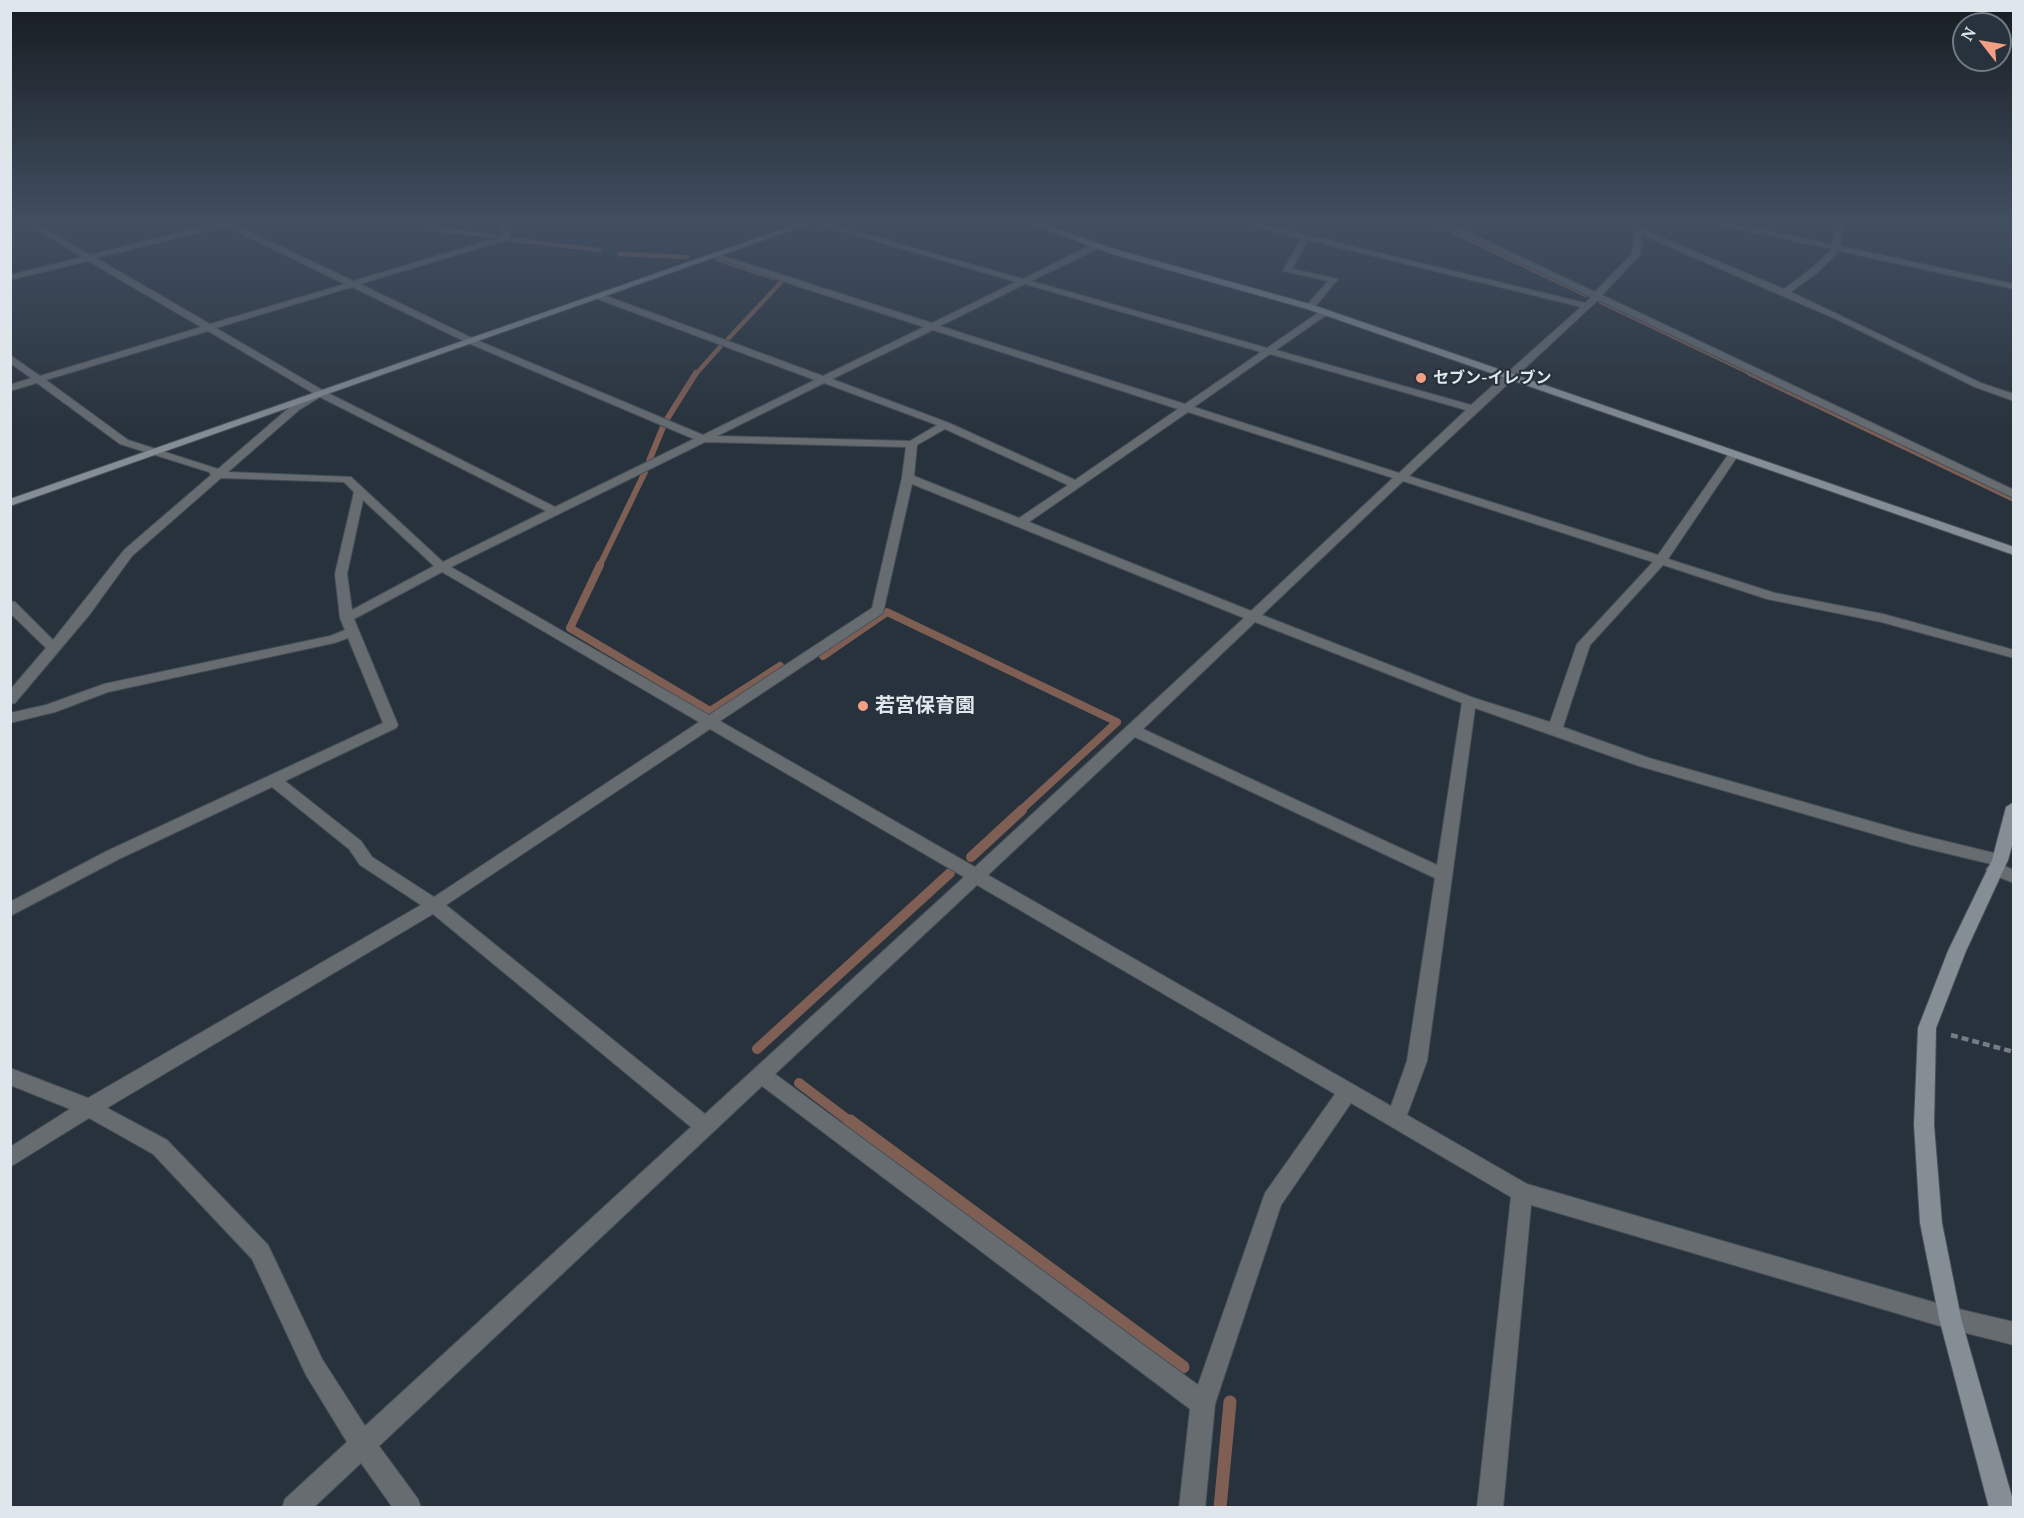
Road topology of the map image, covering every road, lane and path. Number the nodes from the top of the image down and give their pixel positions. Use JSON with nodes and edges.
{"nodes":[{"id":1,"x":151,"y":294,"type":"edge"},
{"id":2,"x":322,"y":294,"type":"edge"},
{"id":3,"x":371,"y":294,"type":"edge"},
{"id":4,"x":604,"y":294,"type":"edge"},
{"id":5,"x":835,"y":294,"type":"edge"},
{"id":6,"x":998,"y":294,"type":"edge"},
{"id":7,"x":1068,"y":294,"type":"edge"},
{"id":8,"x":1264,"y":294,"type":"edge"},
{"id":9,"x":1321,"y":294,"type":"edge"},
{"id":10,"x":1559,"y":294,"type":"edge"},
{"id":11,"x":1578,"y":294,"type":"edge"},
{"id":12,"x":1599,"y":294,"type":"edge"},
{"id":13,"x":1787,"y":294,"type":"edge"},
{"id":14,"x":598,"y":296,"type":"junction"},
{"id":15,"x":1592,"y":301,"type":"junction"},
{"id":16,"x":1310,"y":307,"type":"junction"},
{"id":17,"x":1325,"y":312,"type":"junction"},
{"id":18,"x":933,"y":326,"type":"junction"},
{"id":19,"x":208,"y":328,"type":"junction"},
{"id":20,"x":471,"y":341,"type":"junction"},
{"id":21,"x":1268,"y":352,"type":"junction"},
{"id":22,"x":10,"y":358,"type":"edge"},
{"id":23,"x":1510,"y":376,"type":"junction"},
{"id":24,"x":39,"y":379,"type":"junction"},
{"id":25,"x":824,"y":380,"type":"junction"},
{"id":26,"x":10,"y":388,"type":"edge"},
{"id":27,"x":320,"y":393,"type":"junction"},
{"id":28,"x":2013,"y":398,"type":"edge"},
{"id":29,"x":1187,"y":408,"type":"junction"},
{"id":30,"x":1473,"y":410,"type":"junction"},
{"id":31,"x":945,"y":425,"type":"junction"},
{"id":32,"x":704,"y":439,"type":"junction"},
{"id":33,"x":912,"y":444,"type":"junction"},
{"id":34,"x":153,"y":453,"type":"junction"},
{"id":35,"x":1734,"y":454,"type":"junction"},
{"id":36,"x":217,"y":475,"type":"junction"},
{"id":37,"x":1401,"y":477,"type":"junction"},
{"id":38,"x":908,"y":478,"type":"junction"},
{"id":39,"x":1076,"y":484,"type":"junction"},
{"id":40,"x":360,"y":490,"type":"junction"},
{"id":41,"x":2013,"y":495,"type":"edge"},
{"id":42,"x":10,"y":503,"type":"edge"},
{"id":43,"x":554,"y":511,"type":"junction"},
{"id":44,"x":1020,"y":523,"type":"junction"},
{"id":45,"x":2013,"y":551,"type":"edge"},
{"id":46,"x":1661,"y":560,"type":"junction"},
{"id":47,"x":442,"y":567,"type":"junction"},
{"id":48,"x":10,"y":605,"type":"edge"},
{"id":49,"x":1253,"y":615,"type":"junction"},
{"id":50,"x":350,"y":624,"type":"junction"},
{"id":51,"x":54,"y":648,"type":"junction"},
{"id":52,"x":2013,"y":654,"type":"edge"},
{"id":53,"x":10,"y":700,"type":"edge"},
{"id":54,"x":1469,"y":701,"type":"junction"},
{"id":55,"x":10,"y":718,"type":"edge"},
{"id":56,"x":711,"y":722,"type":"junction"},
{"id":57,"x":1555,"y":729,"type":"junction"},
{"id":58,"x":1133,"y":730,"type":"junction"},
{"id":59,"x":275,"y":781,"type":"junction"},
{"id":60,"x":2013,"y":807,"type":"edge"},
{"id":61,"x":2003,"y":869,"type":"edge"},
{"id":62,"x":975,"y":874,"type":"junction"},
{"id":63,"x":1445,"y":876,"type":"junction"},
{"id":64,"x":434,"y":904,"type":"junction"},
{"id":65,"x":10,"y":910,"type":"edge"},
{"id":66,"x":1927,"y":1028,"type":"junction"},
{"id":67,"x":2013,"y":1052,"type":"edge"},
{"id":68,"x":761,"y":1074,"type":"junction"},
{"id":69,"x":10,"y":1076,"type":"edge"},
{"id":70,"x":1347,"y":1093,"type":"junction"},
{"id":71,"x":89,"y":1108,"type":"junction"},
{"id":72,"x":1396,"y":1119,"type":"junction"},
{"id":73,"x":705,"y":1126,"type":"junction"},
{"id":74,"x":10,"y":1158,"type":"edge"},
{"id":75,"x":1521,"y":1192,"type":"junction"},
{"id":76,"x":1950,"y":1318,"type":"junction"},
{"id":77,"x":2013,"y":1334,"type":"edge"},
{"id":78,"x":1203,"y":1404,"type":"junction"},
{"id":79,"x":362,"y":1444,"type":"junction"},
{"id":80,"x":294,"y":1508,"type":"edge"},
{"id":81,"x":409,"y":1508,"type":"edge"},
{"id":82,"x":1192,"y":1508,"type":"edge"},
{"id":83,"x":1490,"y":1508,"type":"edge"},
{"id":84,"x":2002,"y":1508,"type":"edge"}],
"edges":[{"from":1,"to":19,"type":"street"},
{"from":2,"to":19,"type":"street"},
{"from":3,"to":20,"type":"street"},
{"from":4,"to":14,"type":"street"},
{"from":5,"to":18,"type":"street"},
{"from":6,"to":18,"type":"street"},
{"from":7,"to":21,"type":"street"},
{"from":8,"to":16,"type":"street"},
{"from":9,"to":16,"type":"street"},
{"from":10,"to":15,"type":"street"},
{"from":11,"to":15,"type":"street"},
{"from":12,"to":15,"type":"street"},
{"from":13,"to":28,"type":"street"},
{"from":14,"to":20,"type":"street"},
{"from":14,"to":25,"type":"street"},
{"from":15,"to":23,"type":"street"},
{"from":15,"to":41,"type":"street"},
{"from":16,"to":17,"type":"street"},
{"from":17,"to":21,"type":"street"},
{"from":17,"to":23,"type":"street"},
{"from":18,"to":25,"type":"street"},
{"from":18,"to":29,"type":"street"},
{"from":19,"to":24,"type":"street"},
{"from":19,"to":27,"type":"street"},
{"from":20,"to":27,"type":"street"},
{"from":20,"to":32,"type":"street"},
{"from":21,"to":29,"type":"street"},
{"from":21,"to":30,"type":"street"},
{"from":22,"to":24,"type":"street"},
{"from":23,"to":30,"type":"street"},
{"from":23,"to":35,"type":"street"},
{"from":24,"to":26,"type":"street"},
{"from":24,"to":34,"type":"street"},
{"from":25,"to":31,"type":"street"},
{"from":25,"to":32,"type":"street"},
{"from":27,"to":34,"type":"street"},
{"from":27,"to":36,"type":"street"},
{"from":27,"to":43,"type":"street"},
{"from":29,"to":37,"type":"street"},
{"from":29,"to":39,"type":"street"},
{"from":30,"to":37,"type":"street"},
{"from":31,"to":33,"type":"street"},
{"from":31,"to":39,"type":"street"},
{"from":32,"to":33,"type":"street"},
{"from":32,"to":43,"type":"street"},
{"from":33,"to":38,"type":"street"},
{"from":34,"to":36,"type":"street"},
{"from":34,"to":42,"type":"street"},
{"from":35,"to":45,"type":"street"},
{"from":35,"to":46,"type":"street"},
{"from":36,"to":40,"type":"street"},
{"from":36,"to":51,"type":"street"},
{"from":37,"to":46,"type":"street"},
{"from":37,"to":49,"type":"street"},
{"from":38,"to":44,"type":"street"},
{"from":38,"to":56,"type":"street"},
{"from":39,"to":44,"type":"street"},
{"from":40,"to":47,"type":"street"},
{"from":40,"to":50,"type":"street"},
{"from":43,"to":47,"type":"street"},
{"from":44,"to":49,"type":"street"},
{"from":46,"to":52,"type":"street"},
{"from":46,"to":57,"type":"street"},
{"from":47,"to":50,"type":"street"},
{"from":47,"to":56,"type":"street"},
{"from":48,"to":51,"type":"street"},
{"from":49,"to":54,"type":"street"},
{"from":49,"to":58,"type":"street"},
{"from":50,"to":55,"type":"street"},
{"from":50,"to":59,"type":"street"},
{"from":51,"to":53,"type":"street"},
{"from":54,"to":57,"type":"street"},
{"from":54,"to":63,"type":"street"},
{"from":56,"to":62,"type":"street"},
{"from":56,"to":64,"type":"street"},
{"from":57,"to":61,"type":"street"},
{"from":58,"to":62,"type":"street"},
{"from":58,"to":63,"type":"street"},
{"from":59,"to":64,"type":"street"},
{"from":59,"to":65,"type":"street"},
{"from":60,"to":61,"type":"street"},
{"from":61,"to":66,"type":"street"},
{"from":62,"to":68,"type":"street"},
{"from":62,"to":70,"type":"street"},
{"from":63,"to":72,"type":"street"},
{"from":64,"to":71,"type":"street"},
{"from":64,"to":73,"type":"street"},
{"from":66,"to":67,"type":"path"},
{"from":66,"to":76,"type":"street"},
{"from":68,"to":73,"type":"street"},
{"from":68,"to":78,"type":"street"},
{"from":69,"to":71,"type":"street"},
{"from":70,"to":72,"type":"street"},
{"from":70,"to":78,"type":"street"},
{"from":71,"to":74,"type":"street"},
{"from":71,"to":79,"type":"street"},
{"from":72,"to":75,"type":"street"},
{"from":73,"to":79,"type":"street"},
{"from":75,"to":76,"type":"street"},
{"from":75,"to":83,"type":"street"},
{"from":76,"to":77,"type":"street"},
{"from":76,"to":84,"type":"street"},
{"from":78,"to":82,"type":"street"},
{"from":79,"to":80,"type":"street"},
{"from":79,"to":81,"type":"street"}]}
